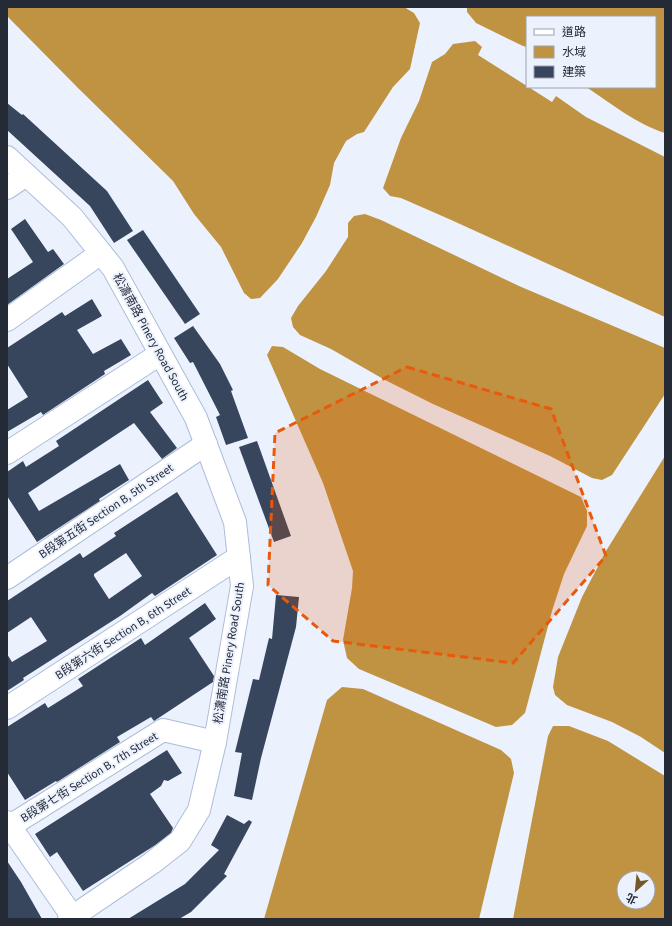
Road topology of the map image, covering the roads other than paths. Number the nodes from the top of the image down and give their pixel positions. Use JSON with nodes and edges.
{"nodes":[{"id":1,"x":7,"y":157,"type":"edge"},
{"id":2,"x":26,"y":175,"type":"junction"},
{"id":3,"x":7,"y":188,"type":"edge"},
{"id":4,"x":101,"y":253,"type":"junction"},
{"id":5,"x":7,"y":320,"type":"edge"},
{"id":6,"x":160,"y":354,"type":"junction"},
{"id":7,"x":206,"y":444,"type":"junction"},
{"id":8,"x":7,"y":453,"type":"edge"},
{"id":9,"x":239,"y":557,"type":"junction"},
{"id":10,"x":7,"y":578,"type":"edge"},
{"id":11,"x":7,"y":708,"type":"edge"},
{"id":12,"x":215,"y":742,"type":"junction"},
{"id":13,"x":8,"y":824,"type":"edge"},
{"id":14,"x":72,"y":918,"type":"edge"}],
"edges":[{"from":1,"to":2,"type":"street","name":"松濤南路 Pinery Road South"},
{"from":2,"to":3,"type":"street"},
{"from":2,"to":4,"type":"street","name":"松濤南路 Pinery Road South"},
{"from":4,"to":5,"type":"street"},
{"from":4,"to":6,"type":"street","name":"松濤南路 Pinery Road South"},
{"from":6,"to":7,"type":"street","name":"松濤南路 Pinery Road South"},
{"from":6,"to":8,"type":"street"},
{"from":7,"to":9,"type":"street","name":"松濤南路 Pinery Road South"},
{"from":7,"to":10,"type":"street","name":"B段第五街 Section B, 5th Street"},
{"from":9,"to":11,"type":"street","name":"B段第六街 Section B, 6th Street"},
{"from":9,"to":12,"type":"street","name":"松濤南路 Pinery Road South"},
{"from":12,"to":13,"type":"street","name":"B段第七街 Section B, 7th Street"},
{"from":12,"to":14,"type":"street","name":"松濤南路 Pinery Road South"},
{"from":13,"to":14,"type":"street"}]}
